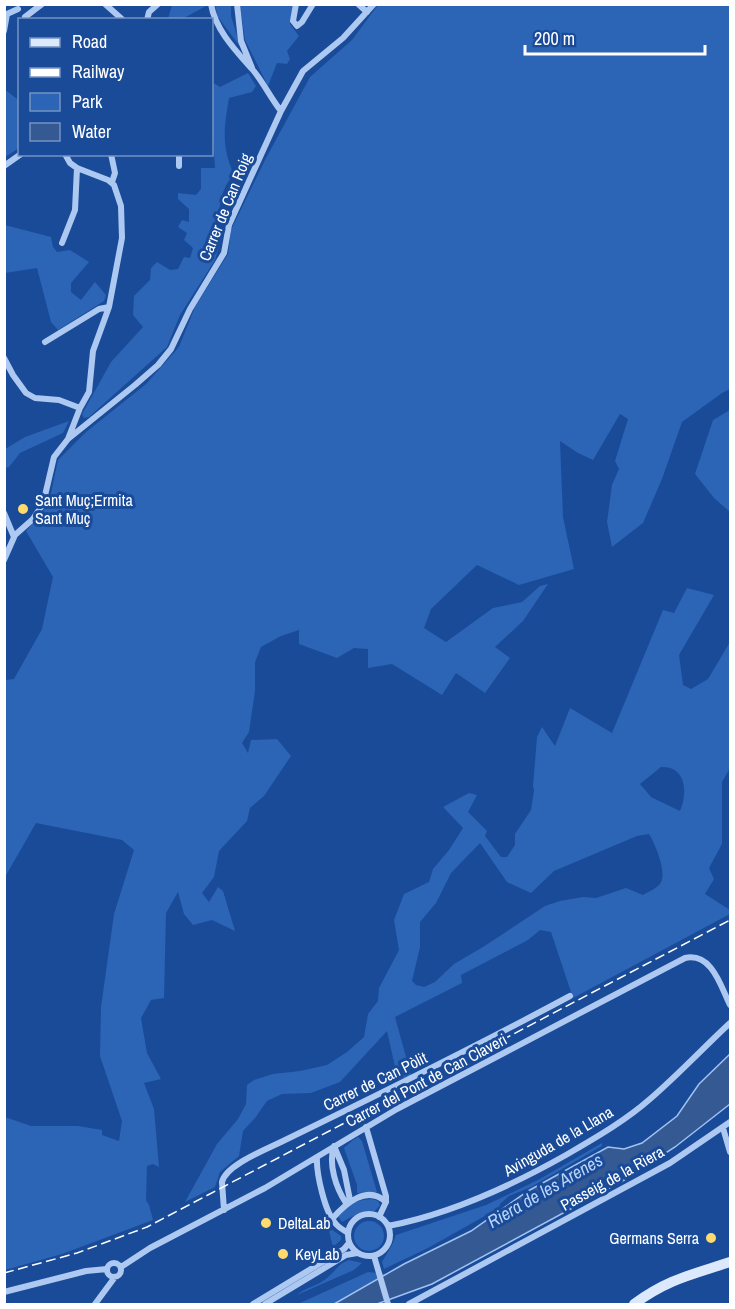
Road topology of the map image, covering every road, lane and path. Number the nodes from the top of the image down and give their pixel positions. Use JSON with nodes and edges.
{"nodes":[{"id":1,"x":42,"y":4,"type":"edge"},
{"id":2,"x":105,"y":4,"type":"edge"},
{"id":3,"x":158,"y":4,"type":"edge"},
{"id":4,"x":211,"y":4,"type":"edge"},
{"id":5,"x":237,"y":4,"type":"edge"},
{"id":6,"x":296,"y":4,"type":"edge"},
{"id":7,"x":314,"y":4,"type":"edge"},
{"id":8,"x":358,"y":4,"type":"edge"},
{"id":9,"x":374,"y":4,"type":"edge"},
{"id":10,"x":15,"y":7,"type":"edge"},
{"id":11,"x":367,"y":12,"type":"junction"},
{"id":12,"x":25,"y":18,"type":"edge"},
{"id":13,"x":121,"y":18,"type":"edge"},
{"id":14,"x":147,"y":18,"type":"edge"},
{"id":15,"x":4,"y":31,"type":"edge"},
{"id":16,"x":252,"y":68,"type":"junction"},
{"id":17,"x":281,"y":111,"type":"junction"},
{"id":18,"x":18,"y":156,"type":"edge"},
{"id":19,"x":66,"y":156,"type":"edge"},
{"id":20,"x":111,"y":156,"type":"edge"},
{"id":21,"x":179,"y":156,"type":"edge"},
{"id":22,"x":4,"y":166,"type":"edge"},
{"id":23,"x":179,"y":166,"type":"dead end"},
{"id":24,"x":77,"y":168,"type":"junction"},
{"id":25,"x":112,"y":182,"type":"junction"},
{"id":26,"x":62,"y":243,"type":"dead end"},
{"id":27,"x":109,"y":307,"type":"junction"},
{"id":28,"x":45,"y":342,"type":"dead end"},
{"id":29,"x":4,"y":358,"type":"edge"},
{"id":30,"x":80,"y":408,"type":"junction"},
{"id":31,"x":66,"y":442,"type":"junction"},
{"id":32,"x":4,"y":513,"type":"edge"},
{"id":33,"x":14,"y":537,"type":"junction"},
{"id":34,"x":4,"y":560,"type":"edge"},
{"id":35,"x":570,"y":996,"type":"dead end"},
{"id":36,"x":730,"y":1005,"type":"edge"},
{"id":37,"x":730,"y":1023,"type":"edge"},
{"id":38,"x":730,"y":1122,"type":"edge"},
{"id":39,"x":366,"y":1127,"type":"junction"},
{"id":40,"x":723,"y":1128,"type":"junction"},
{"id":41,"x":334,"y":1146,"type":"junction"},
{"id":42,"x":730,"y":1152,"type":"edge"},
{"id":43,"x":317,"y":1157,"type":"junction"},
{"id":44,"x":348,"y":1202,"type":"junction"},
{"id":45,"x":386,"y":1202,"type":"junction"},
{"id":46,"x":224,"y":1210,"type":"junction"},
{"id":47,"x":379,"y":1217,"type":"junction"},
{"id":48,"x":332,"y":1219,"type":"junction"},
{"id":49,"x":389,"y":1230,"type":"junction"},
{"id":50,"x":348,"y":1233,"type":"junction"},
{"id":51,"x":349,"y":1243,"type":"junction"},
{"id":52,"x":358,"y":1253,"type":"junction"},
{"id":53,"x":375,"y":1256,"type":"junction"},
{"id":54,"x":730,"y":1262,"type":"edge"},
{"id":55,"x":121,"y":1267,"type":"junction"},
{"id":56,"x":110,"y":1274,"type":"junction"},
{"id":57,"x":4,"y":1292,"type":"edge"},
{"id":58,"x":95,"y":1305,"type":"edge"},
{"id":59,"x":253,"y":1305,"type":"edge"},
{"id":60,"x":265,"y":1305,"type":"edge"},
{"id":61,"x":388,"y":1305,"type":"edge"},
{"id":62,"x":409,"y":1305,"type":"edge"},
{"id":63,"x":634,"y":1305,"type":"edge"}],
"edges":[{"from":1,"to":12,"type":"street"},
{"from":2,"to":13,"type":"street"},
{"from":3,"to":14,"type":"street"},
{"from":4,"to":16,"type":"street"},
{"from":5,"to":16,"type":"street"},
{"from":6,"to":7,"type":"street"},
{"from":8,"to":11,"type":"street"},
{"from":9,"to":11,"type":"street","name":"Carrer de Can Roig"},
{"from":10,"to":12,"type":"street"},
{"from":10,"to":15,"type":"street"},
{"from":11,"to":17,"type":"street","name":"Carrer de Can Roig"},
{"from":16,"to":17,"type":"street"},
{"from":17,"to":31,"type":"street","name":"Carrer de Can Roig"},
{"from":18,"to":22,"type":"street"},
{"from":19,"to":24,"type":"street"},
{"from":20,"to":25,"type":"street"},
{"from":21,"to":23,"type":"street"},
{"from":24,"to":25,"type":"street"},
{"from":24,"to":26,"type":"street"},
{"from":25,"to":27,"type":"street"},
{"from":27,"to":28,"type":"street"},
{"from":27,"to":30,"type":"street"},
{"from":29,"to":30,"type":"street"},
{"from":30,"to":31,"type":"street"},
{"from":31,"to":33,"type":"street"},
{"from":32,"to":33,"type":"street"},
{"from":33,"to":34,"type":"street"},
{"from":35,"to":46,"type":"street","name":"Carrer de Can Pòlit"},
{"from":36,"to":39,"type":"street","name":"Carrer del Pont de Can Claveri"},
{"from":37,"to":49,"type":"street","name":"Avinguda de la Llana"},
{"from":38,"to":40,"type":"street","name":"Passeig de la Riera"},
{"from":39,"to":41,"type":"street","name":"Carrer del Pont de Can Claveri"},
{"from":39,"to":45,"type":"street"},
{"from":40,"to":42,"type":"street"},
{"from":40,"to":62,"type":"street","name":"Passeig de la Riera"},
{"from":41,"to":43,"type":"street","name":"Carrer del Pont de Can Claveri"},
{"from":41,"to":44,"type":"street"},
{"from":43,"to":46,"type":"street","name":"Carrer del Pont de Can Claveri"},
{"from":43,"to":48,"type":"street"},
{"from":44,"to":45,"type":"street"},
{"from":44,"to":48,"type":"street"},
{"from":45,"to":47,"type":"street"},
{"from":46,"to":55,"type":"street","name":"Carrer del Pont de Can Claveri"},
{"from":47,"to":49,"type":"street"},
{"from":47,"to":50,"type":"street"},
{"from":48,"to":50,"type":"street"},
{"from":49,"to":53,"type":"street"},
{"from":50,"to":51,"type":"street"},
{"from":51,"to":52,"type":"street"},
{"from":51,"to":59,"type":"street"},
{"from":52,"to":53,"type":"street"},
{"from":52,"to":60,"type":"street"},
{"from":53,"to":61,"type":"street"},
{"from":54,"to":63,"type":"main road"},
{"from":55,"to":56,"type":"street"},
{"from":55,"to":56,"type":"street"},
{"from":56,"to":57,"type":"street"},
{"from":56,"to":58,"type":"street"}]}
